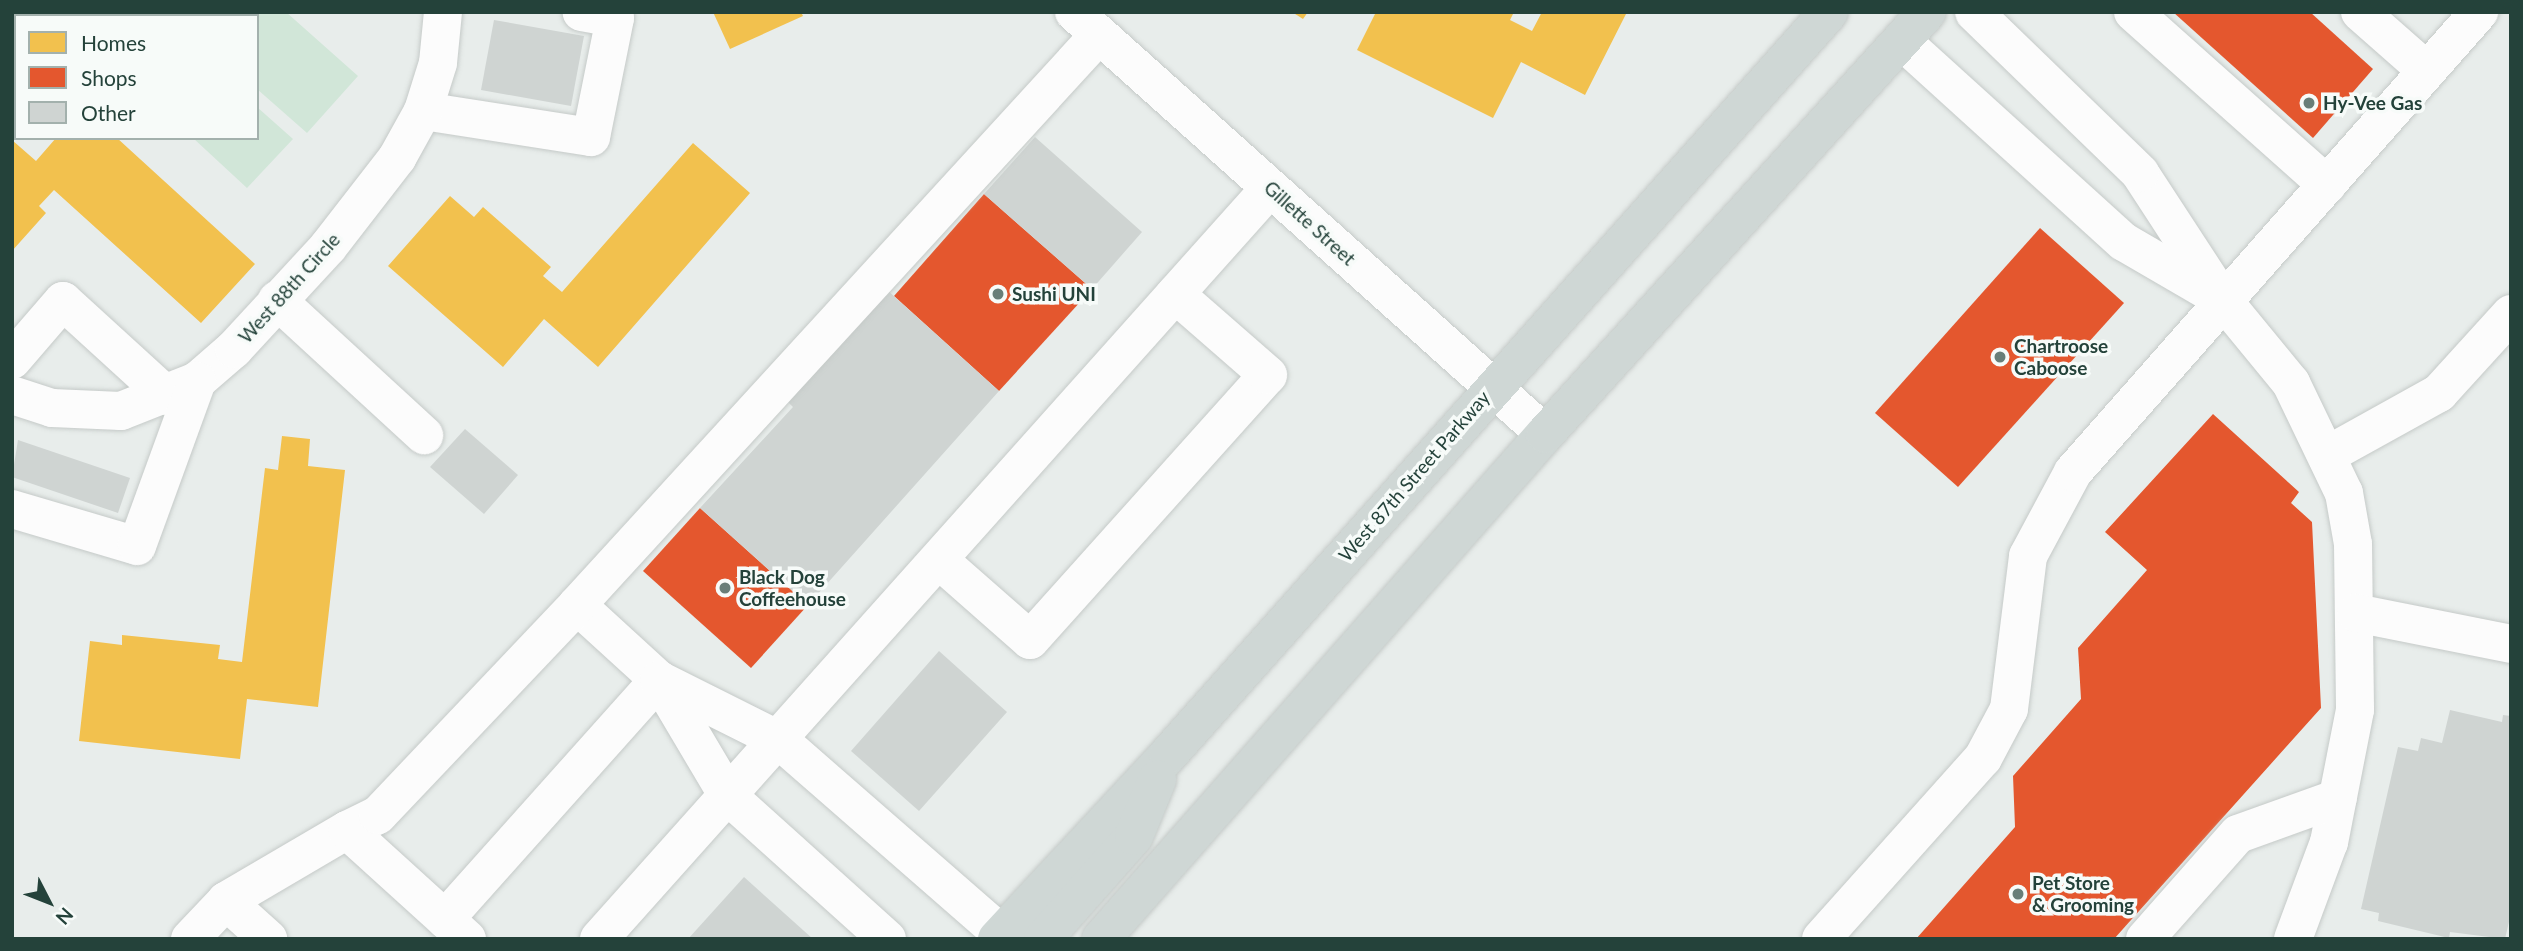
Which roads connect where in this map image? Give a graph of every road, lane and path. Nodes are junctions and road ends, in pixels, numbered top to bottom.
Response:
1 (443, 12) edge
2 (582, 12) edge
3 (1829, 12) edge
4 (1927, 12) edge
5 (1974, 12) edge
6 (2133, 12) edge
7 (2360, 12) edge
8 (2479, 12) edge
9 (1087, 23) edge
10 (1904, 27) edge
11 (2427, 71) junction
12 (423, 111) junction
13 (2327, 185) junction
14 (1270, 188) junction
15 (1175, 294) junction
16 (2221, 299) junction
17 (277, 300) junction
18 (2511, 314) edge
19 (12, 360) edge
20 (1493, 387) junction
21 (182, 389) junction
22 (12, 396) edge
23 (1545, 434) junction
24 (424, 435) dead end
25 (2329, 454) junction
26 (12, 509) edge
27 (939, 560) junction
28 (577, 605) junction
29 (2356, 613) junction
30 (2511, 644) edge
31 (659, 680) junction
32 (779, 740) junction
33 (1168, 755) junction
34 (728, 796) junction
35 (2338, 798) junction
36 (347, 830) junction
37 (226, 901) junction
38 (456, 929) edge
39 (999, 936) edge
40 (190, 939) edge
41 (268, 939) edge
42 (599, 939) edge
43 (887, 939) edge
44 (1043, 939) edge
45 (1101, 939) edge
46 (1821, 939) edge
47 (2145, 939) edge
48 (2293, 939) edge

1 - 12 street, West 88th Circle
2 - 12 street
3 - 20 main road, West 87th Street Parkway
4 - 10 main road
5 - 16 street
6 - 13 street
7 - 11 street
8 - 11 street
9 - 14 street, Gillette Street
9 - 28 street
10 - 16 street
10 - 23 main road
11 - 13 street
12 - 17 street, West 88th Circle
13 - 16 street
14 - 15 street
14 - 20 street, Gillette Street
15 - 27 street
15 - 27 street
16 - 25 street
16 - 46 street
17 - 21 street, West 88th Circle
17 - 24 street
18 - 25 street
19 - 21 street
20 - 23 street, Gillette Street
20 - 33 main road, West 87th Street Parkway
21 - 22 street, West 88th Circle
21 - 26 street
23 - 45 main road
25 - 29 street
27 - 32 street
28 - 31 street
28 - 36 street
29 - 30 street
29 - 35 street
31 - 32 street
31 - 34 street
31 - 38 street
32 - 34 street
32 - 39 street
33 - 39 main road, West 87th Street Parkway
33 - 44 main road
34 - 42 street
34 - 43 street
35 - 47 street
35 - 48 street
36 - 37 street
36 - 38 street
37 - 40 street
37 - 41 street

